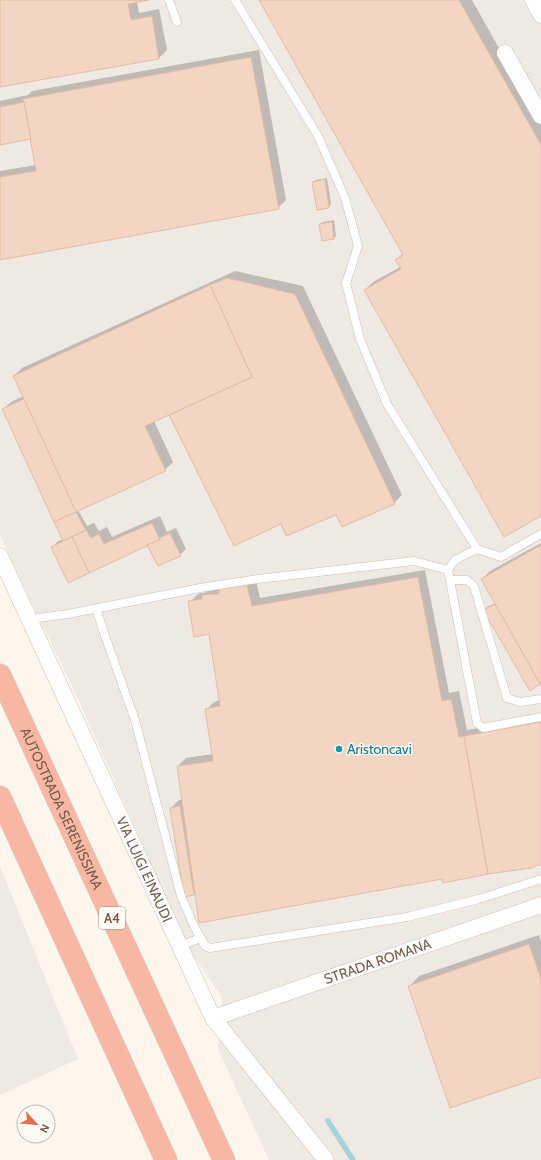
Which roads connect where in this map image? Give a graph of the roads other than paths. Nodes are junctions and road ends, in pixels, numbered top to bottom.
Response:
1 (169, 0) edge
2 (235, 0) edge
3 (533, 0) edge
4 (541, 15) edge
5 (177, 22) dead end
6 (505, 53) dead end
7 (541, 116) edge
8 (541, 534) edge
9 (477, 548) junction
10 (0, 556) edge
11 (448, 570) junction
12 (450, 580) junction
13 (96, 608) junction
14 (30, 619) junction
15 (0, 675) edge
16 (541, 699) edge
17 (541, 717) edge
18 (0, 797) edge
19 (541, 879) edge
20 (541, 905) edge
21 (201, 938) junction
22 (179, 946) junction
23 (214, 1018) junction
24 (166, 1160) edge
25 (224, 1160) edge
26 (326, 1160) edge

1 - 5 lane
2 - 9 lane
3 - 4 street
6 - 7 street
8 - 9 lane
9 - 11 lane
10 - 14 street, VIA LUIGI EINAUDI
11 - 12 lane
11 - 13 lane
12 - 16 lane
12 - 17 lane
13 - 14 lane
13 - 21 lane
14 - 22 street, VIA LUIGI EINAUDI
15 - 25 highway, AUTOSTRADA SERENISSIMA / A4
18 - 24 highway
19 - 21 lane
20 - 23 street, STRADA ROMANA
21 - 22 lane
22 - 23 street, VIA LUIGI EINAUDI
23 - 26 street, VIA LUIGI EINAUDI

